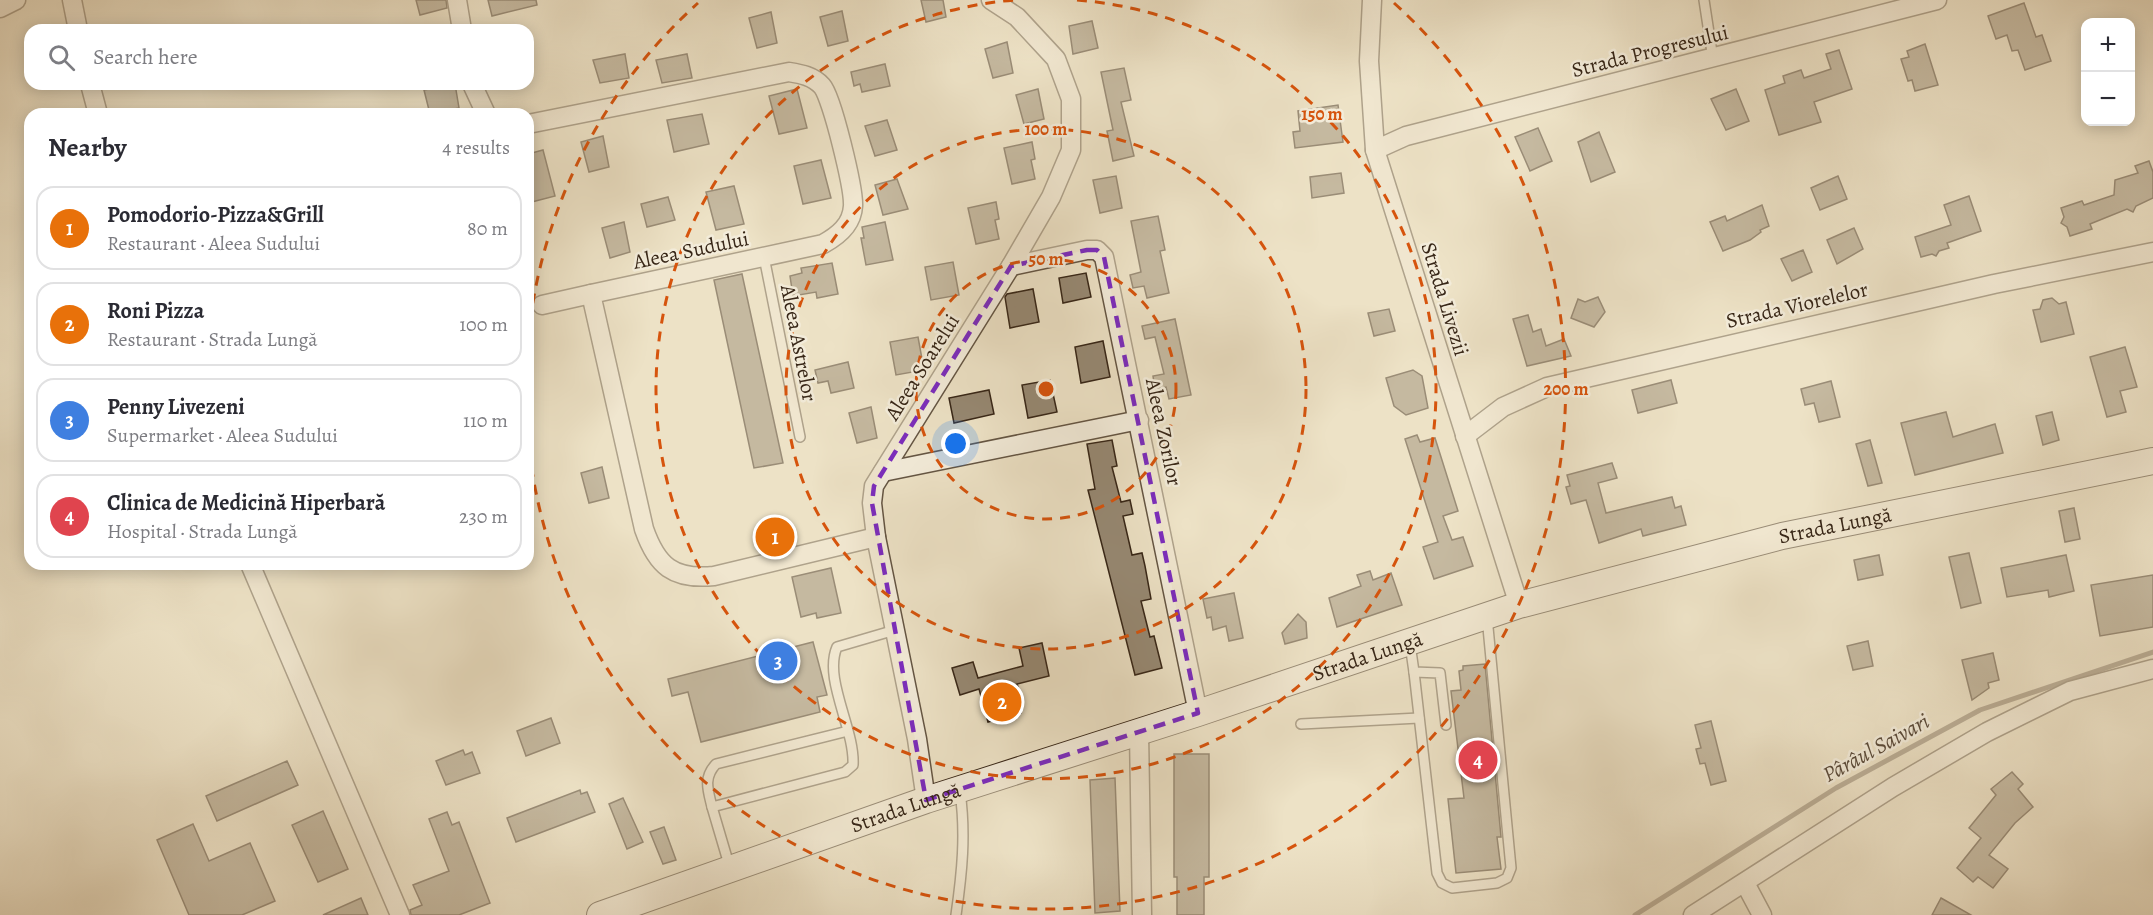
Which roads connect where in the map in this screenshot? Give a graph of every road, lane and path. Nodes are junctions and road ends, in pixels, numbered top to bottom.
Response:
1 (16, 0) edge
2 (72, 0) edge
3 (457, 0) edge
4 (991, 0) edge
5 (1372, 0) edge
6 (1704, 0) edge
7 (1936, 0) edge
8 (1900, 5) edge
9 (0, 8) edge
10 (77, 24) edge
11 (461, 24) edge
12 (1713, 59) junction
13 (92, 90) edge
14 (475, 90) edge
15 (96, 108) edge
16 (483, 108) edge
17 (534, 123) edge
18 (1375, 150) junction
19 (2153, 252) edge
20 (764, 257) junction
21 (1011, 266) junction
22 (591, 294) junction
23 (542, 305) dead end
24 (1139, 420) junction
25 (1465, 436) junction
26 (800, 437) dead end
27 (2153, 461) edge
28 (883, 472) junction
29 (876, 537) junction
30 (253, 570) edge
31 (1518, 605) junction
32 (1487, 616) junction
33 (895, 630) junction
34 (1409, 642) junction
35 (2153, 669) edge
36 (1414, 672) junction
37 (1198, 713) junction
38 (1419, 718) junction
39 (1301, 724) dead end
40 (1446, 725) dead end
41 (848, 731) junction
42 (1139, 732) junction
43 (960, 789) junction
44 (927, 800) junction
45 (712, 807) junction
46 (730, 869) junction
47 (1745, 882) junction
48 (400, 915) edge
49 (600, 915) edge
50 (956, 915) edge
51 (1142, 915) edge
52 (1694, 915) edge
53 (1762, 915) edge

1 - 9 street
2 - 10 street
3 - 11 street
4 - 21 street, Aleea Soarelui
5 - 18 street, Strada Livezii
6 - 12 lane
7 - 8 street, Strada Progresului
8 - 12 street, Strada Progresului
12 - 18 street, Strada Progresului
13 - 15 street
14 - 16 street
17 - 20 street, Aleea Sudului
18 - 25 street, Strada Livezii
19 - 25 street, Strada Viorelelor
20 - 22 street, Aleea Sudului
20 - 26 lane, Aleea Astrelor
21 - 24 street, Aleea Zorilor
21 - 28 street, Aleea Soarelui
22 - 23 street, Aleea Sudului
22 - 29 street
24 - 28 street
24 - 37 street, Aleea Zorilor
25 - 31 street, Strada Livezii
27 - 31 main road, Strada Lungă
28 - 29 street, Aleea Soarelui
29 - 33 street, Aleea Soarelui
30 - 48 street
31 - 32 main road, Strada Lungă
32 - 34 main road, Strada Lungă
32 - 38 lane
33 - 41 lane
33 - 44 street, Aleea Soarelui
34 - 36 lane
34 - 37 main road, Strada Lungă
35 - 47 street
36 - 38 lane
36 - 40 lane
37 - 42 main road, Strada Lungă
38 - 39 lane
41 - 45 lane
41 - 45 lane
42 - 43 main road, Strada Lungă
42 - 51 street
43 - 44 main road, Strada Lungă
43 - 50 lane
44 - 46 main road, Strada Lungă
45 - 46 lane
46 - 49 main road, Strada Lungă
47 - 52 street
47 - 53 street

